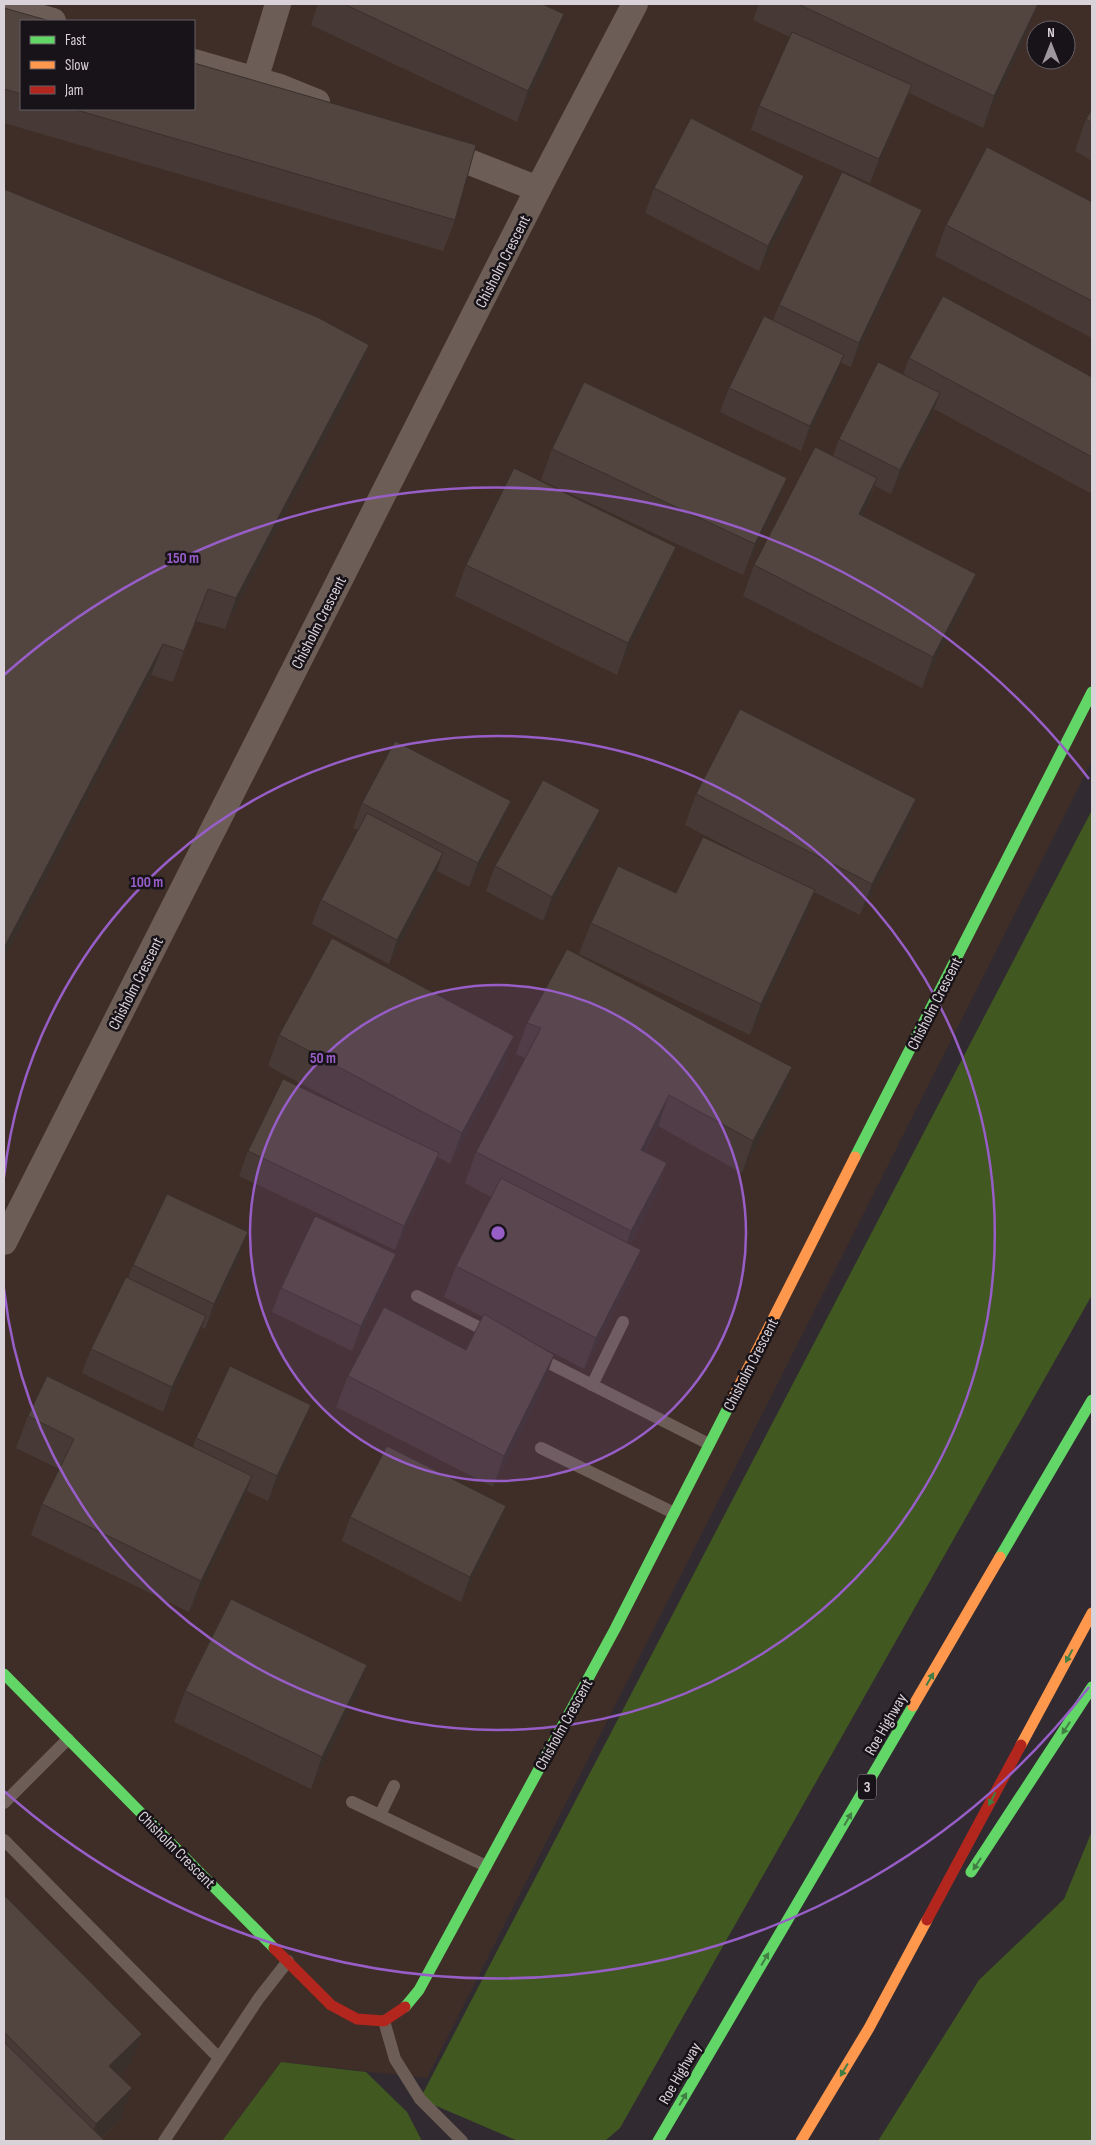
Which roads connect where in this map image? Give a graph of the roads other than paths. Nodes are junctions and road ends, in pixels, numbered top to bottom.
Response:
1 (278, 4) edge
2 (636, 4) edge
3 (4, 7) edge
4 (50, 20) edge
5 (195, 62) edge
6 (255, 80) junction
7 (335, 109) edge
8 (418, 142) edge
9 (538, 189) junction
10 (1092, 692) edge
11 (4, 1242) edge
12 (417, 1296) dead end
13 (623, 1322) dead end
14 (504, 1340) edge
15 (522, 1349) edge
16 (592, 1385) junction
17 (1092, 1400) edge
18 (709, 1444) junction
19 (541, 1448) dead end
20 (674, 1512) junction
21 (1092, 1613) edge
22 (4, 1674) edge
23 (1092, 1687) edge
24 (68, 1739) junction
25 (394, 1786) dead end
26 (352, 1802) dead end
27 (4, 1803) edge
28 (380, 1815) junction
29 (4, 1840) edge
30 (486, 1866) junction
31 (967, 1878) dead end
32 (940, 1920) dead end
33 (288, 1961) junction
34 (384, 2020) junction
35 (869, 2028) junction
36 (219, 2058) junction
37 (164, 2141) edge
38 (462, 2141) edge
39 (658, 2141) edge
40 (801, 2141) edge

1 - 6 street
2 - 9 street, Chisholm Crescent
3 - 4 street
5 - 6 street
6 - 7 street
8 - 9 street
9 - 11 street, Chisholm Crescent
10 - 18 main road, Chisholm Crescent
12 - 14 lane
13 - 16 lane
15 - 16 lane
16 - 18 lane
39 -> 17 main road, Roe Highway / 3
18 - 20 main road, Chisholm Crescent
19 - 20 lane
20 - 30 main road, Chisholm Crescent
21 -> 35 main road
22 - 24 main road, Chisholm Crescent
23 -> 31 main road
24 - 27 lane
24 - 33 main road, Chisholm Crescent
25 - 28 lane
26 - 28 lane
28 - 30 lane
29 - 36 lane
30 - 34 main road, Chisholm Crescent
32 - 35 main road
33 - 34 main road, Chisholm Crescent
33 - 36 lane
34 - 38 lane
35 -> 40 main road
36 - 37 lane

